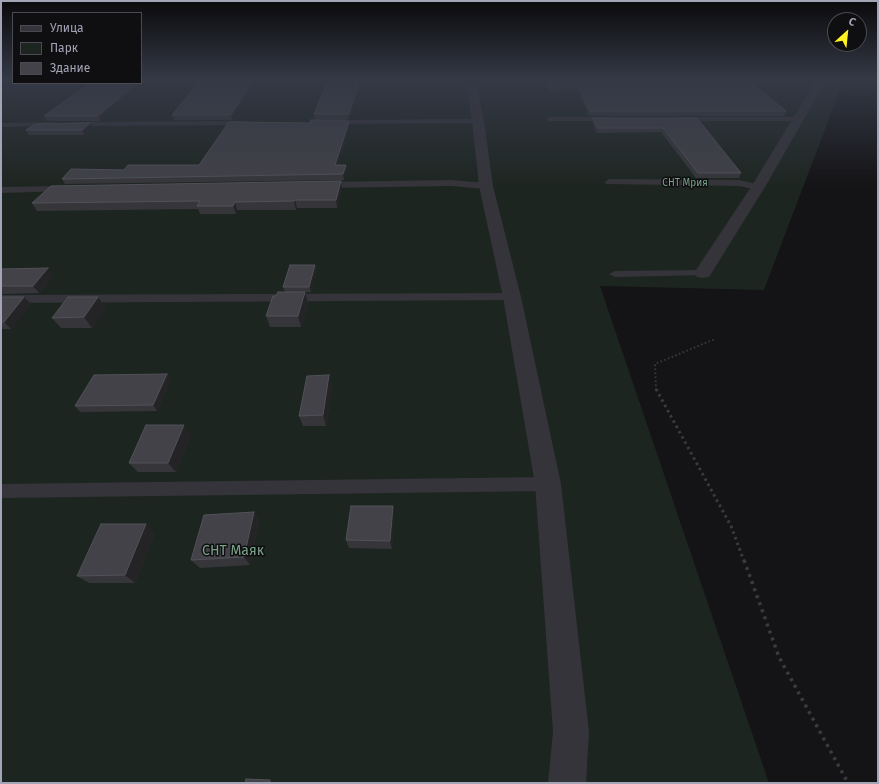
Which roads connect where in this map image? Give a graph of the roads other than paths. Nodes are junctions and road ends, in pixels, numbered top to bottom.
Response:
1 (477, 116) edge
2 (798, 116) edge
3 (551, 119) dead end
4 (622, 119) edge
5 (670, 119) edge
6 (796, 119) junction
7 (478, 121) junction
8 (319, 122) edge
9 (255, 123) edge
10 (1, 125) edge
11 (610, 182) dead end
12 (309, 186) edge
13 (486, 186) junction
14 (758, 187) junction
15 (72, 189) edge
16 (1, 190) edge
17 (703, 273) joint
18 (615, 274) dead end
19 (512, 297) junction
20 (1, 299) edge
21 (548, 484) junction
22 (1, 491) edge
23 (567, 783) edge

1 - 7 street
2 - 6 street
3 - 4 lane
5 - 6 lane
6 - 14 street
7 - 8 lane
7 - 13 street
9 - 10 lane
11 - 14 lane
12 - 13 lane
13 - 19 street
14 - 17 street
15 - 16 lane
17 - 18 lane
19 - 20 lane
19 - 21 street
21 - 22 lane
21 - 23 street

